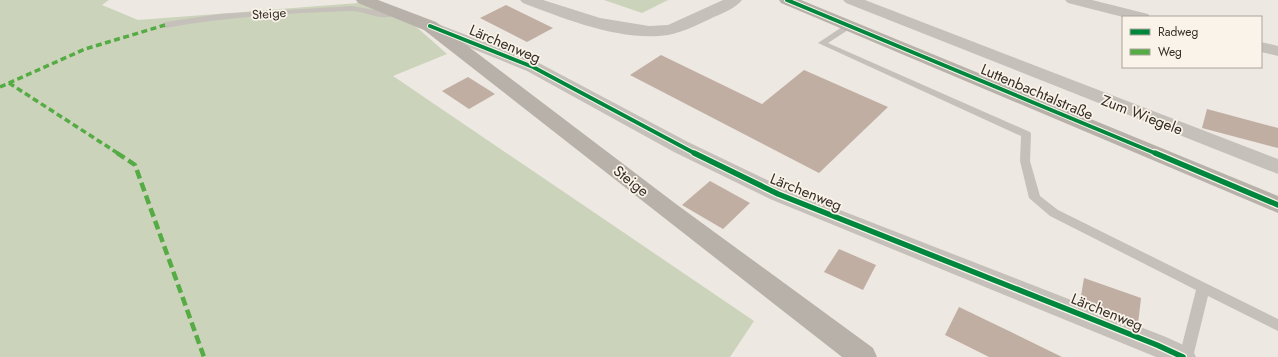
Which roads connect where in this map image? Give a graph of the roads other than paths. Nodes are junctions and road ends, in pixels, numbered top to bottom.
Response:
1 (364, 0) edge
2 (528, 0) edge
3 (734, 0) edge
4 (787, 0) edge
5 (851, 0) edge
6 (1073, 0) edge
7 (396, 12) junction
8 (1138, 16) edge
9 (165, 25) dead end
10 (430, 26) junction
11 (848, 26) junction
12 (1262, 47) edge
13 (1278, 51) edge
14 (1278, 168) edge
15 (1278, 205) edge
16 (1203, 288) junction
17 (1278, 325) edge
18 (863, 357) edge
19 (1185, 357) edge

1 - 7 street, Steige
2 - 3 street
4 - 11 street, Luttenbachtalstraße
5 - 14 street, Zum Wiegele
6 - 8 street
7 - 9 lane, Steige
7 - 10 street, Steige
10 - 18 street, Steige
10 - 19 street, Lärchenweg
11 - 15 street, Luttenbachtalstraße
11 - 16 lane
12 - 13 street
16 - 17 lane
16 - 19 lane

